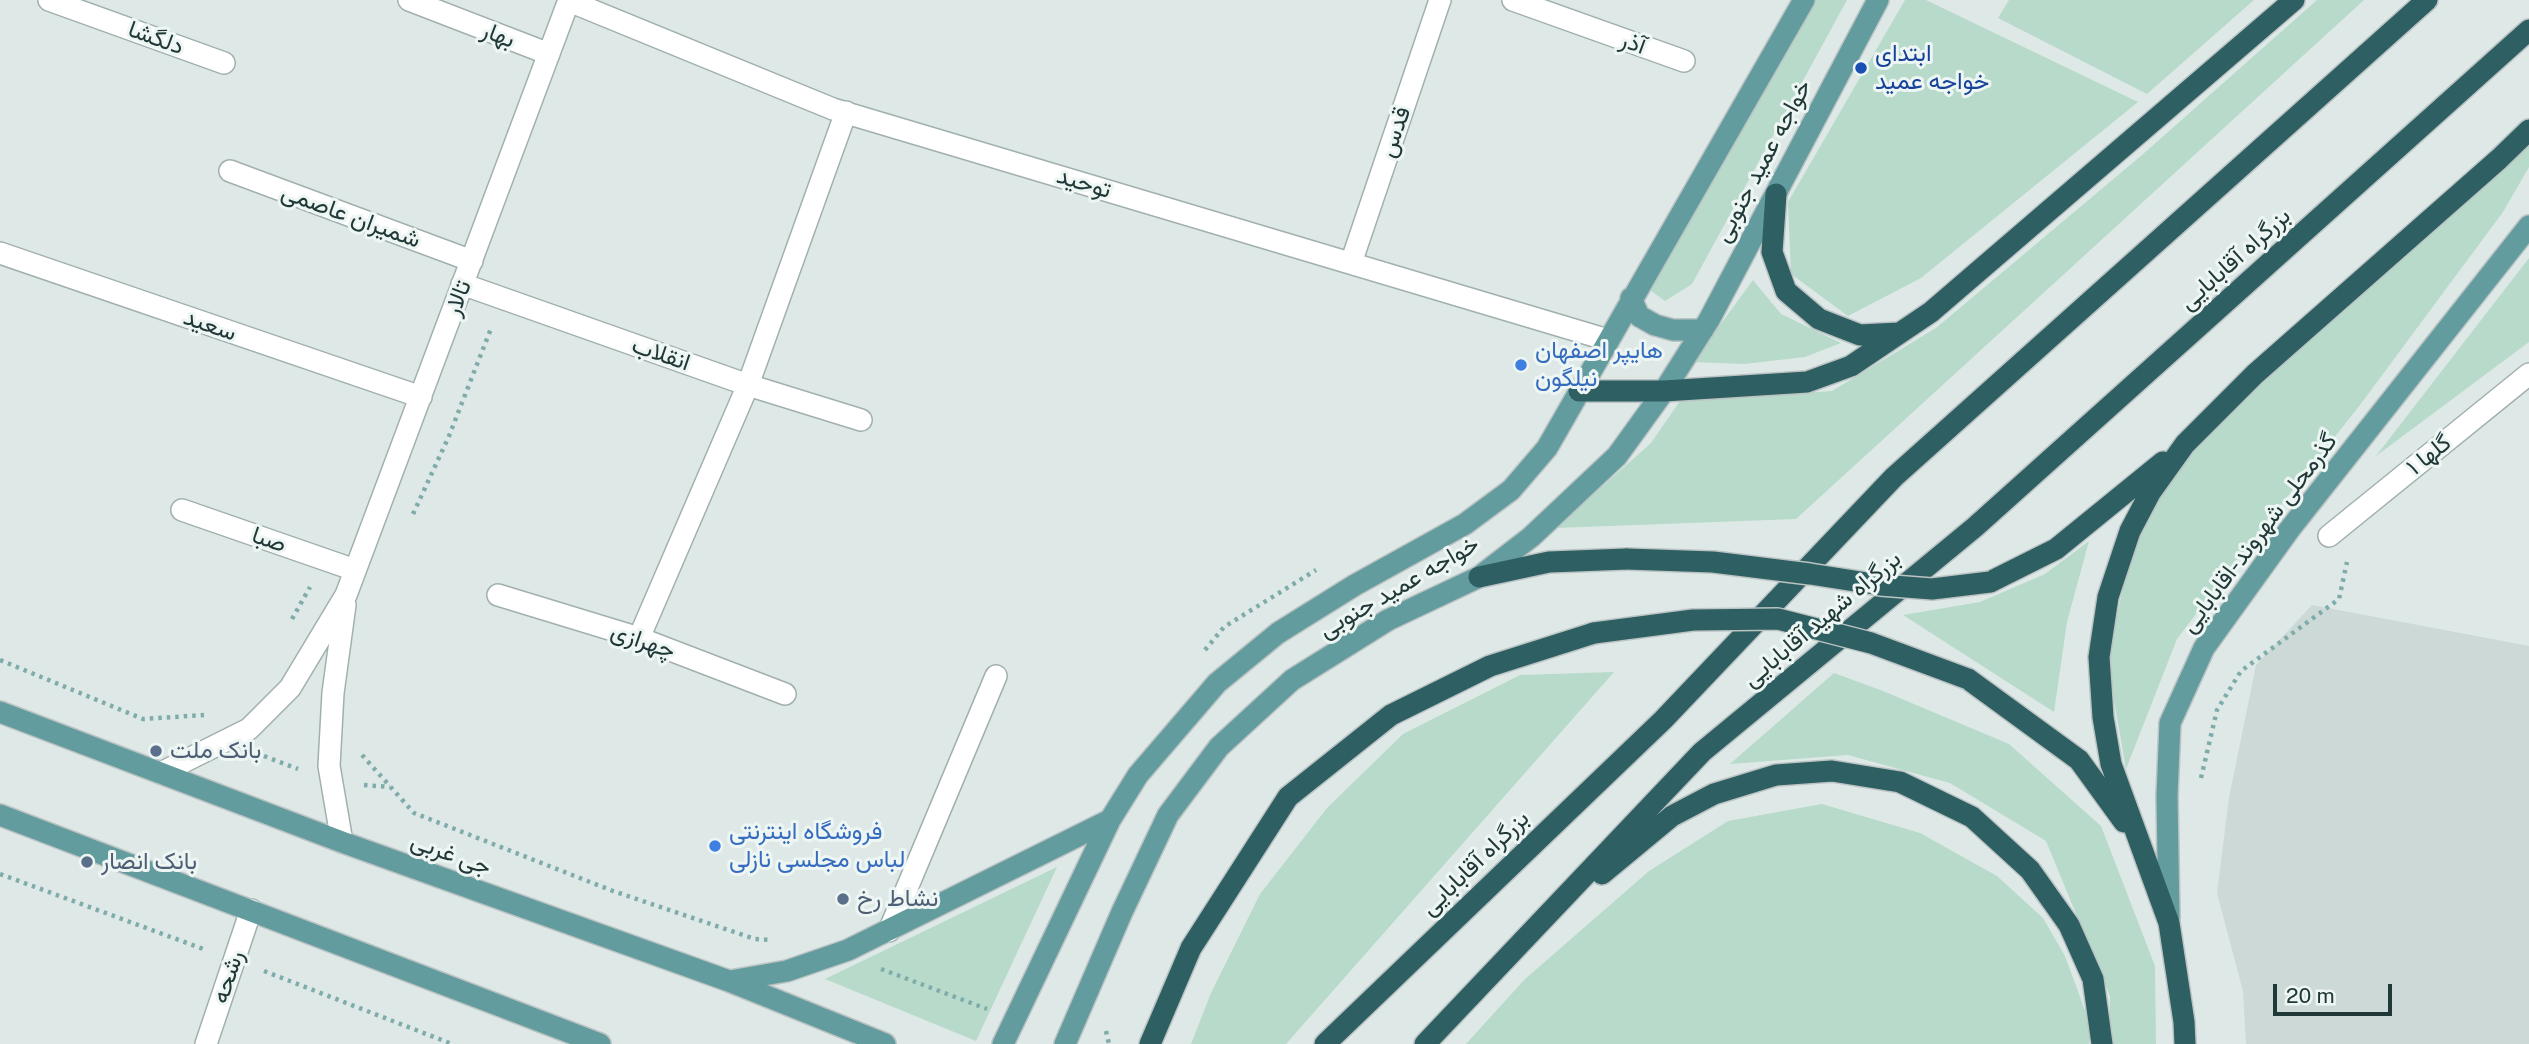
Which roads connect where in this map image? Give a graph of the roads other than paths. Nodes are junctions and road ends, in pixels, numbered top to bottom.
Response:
1 (49, 0) edge
2 (409, 0) edge
3 (569, 0) edge
4 (1440, 0) edge
5 (1513, 0) edge
6 (1804, 0) edge
7 (1878, 0) edge
8 (2294, 0) edge
9 (2427, 0) edge
10 (2529, 30) edge
11 (549, 54) junction
12 (1684, 61) dead end
13 (224, 63) dead end
14 (846, 112) junction
15 (2529, 130) edge
16 (230, 171) dead end
17 (1776, 194) junction
18 (2529, 226) edge
19 (0, 253) edge
20 (472, 261) junction
21 (1351, 263) junction
22 (462, 284) junction
23 (1631, 298) junction
24 (1703, 330) junction
25 (1901, 333) junction
26 (1608, 340) junction
27 (2529, 374) edge
28 (748, 385) junction
29 (1579, 391) junction
30 (1664, 391) junction
31 (421, 397) junction
32 (860, 420) dead end
33 (2186, 444) junction
34 (182, 510) dead end
35 (1975, 527) joint
36 (2329, 536) dead end
37 (355, 570) junction
38 (1479, 577) junction
39 (346, 595) junction
40 (498, 595) dead end
41 (639, 638) junction
42 (996, 676) dead end
43 (785, 694) dead end
44 (0, 712) edge
45 (1663, 719) joint
46 (161, 774) junction
47 (0, 815) edge
48 (1110, 820) junction
49 (342, 842) junction
50 (2140, 844) junction
51 (251, 910) junction
52 (2169, 923) junction
53 (889, 931) junction
54 (1525, 939) junction
55 (729, 981) junction
56 (585, 1040) edge
57 (205, 1044) edge
58 (600, 1044) edge
59 (885, 1044) edge
60 (1003, 1044) edge
61 (1065, 1044) edge
62 (1150, 1044) edge
63 (1325, 1044) edge
64 (1425, 1044) edge
65 (2102, 1044) edge
66 (2185, 1044) edge

1 - 13 street, دلگشا
2 - 11 street, بهار
3 - 11 street, تالار
3 - 14 street, توحید
4 - 21 street, قدس
5 - 12 street, آذر
6 - 23 main road, خواجه عمید جنوبی
7 - 17 main road, خواجه عمید جنوبی
8 - 25 highway
9 - 45 highway, بزرگراه شهید آقابابایی
10 - 35 highway, بزرگراه آقابابایی
11 - 20 street, تالار
14 - 21 street, توحید
14 - 28 street
15 - 33 highway
16 - 20 street, شمیران عاصمی
17 - 24 main road, خواجه عمید جنوبی
17 - 25 highway
18 - 52 main road, گذرمحلی شهروند-اقابابایی
19 - 31 street, سعید
20 - 22 street, تالار
21 - 26 street, توحید
22 - 28 street, انقلاب
22 - 31 street, تالار
23 - 24 main road
23 - 26 main road, خواجه عمید جنوبی
24 - 30 main road, خواجه عمید جنوبی
25 - 30 highway
26 - 29 main road, خواجه عمید جنوبی
27 - 36 street, گلها ۱
28 - 32 street, انقلاب
28 - 41 street
29 - 30 highway
29 - 48 main road, خواجه عمید جنوبی
30 - 38 main road, خواجه عمید جنوبی
31 - 37 street, تالار
33 - 38 highway, bridge
33 - 50 highway
34 - 37 street, صبا
35 - 54 highway, بزرگراه شهید آقابابایی
37 - 39 street, تالار
38 - 61 main road, خواجه عمید جنوبی
39 - 46 street
39 - 49 street
40 - 41 street, چهرازی
41 - 43 street, چهرازی
42 - 53 street
44 - 46 main road, جی غربی
45 - 63 highway, بزرگراه آقابابایی
46 - 49 main road, جی غربی
47 - 51 main road
48 - 53 main road
48 - 60 main road, خواجه عمید جنوبی
49 - 55 main road, جی غربی
50 - 52 highway
50 - 62 highway, bridge
51 - 56 main road
51 - 57 street, رشحه
52 - 66 highway
53 - 55 main road
54 - 64 highway
54 - 65 highway
55 - 59 main road, جی غربی
56 - 58 main road

